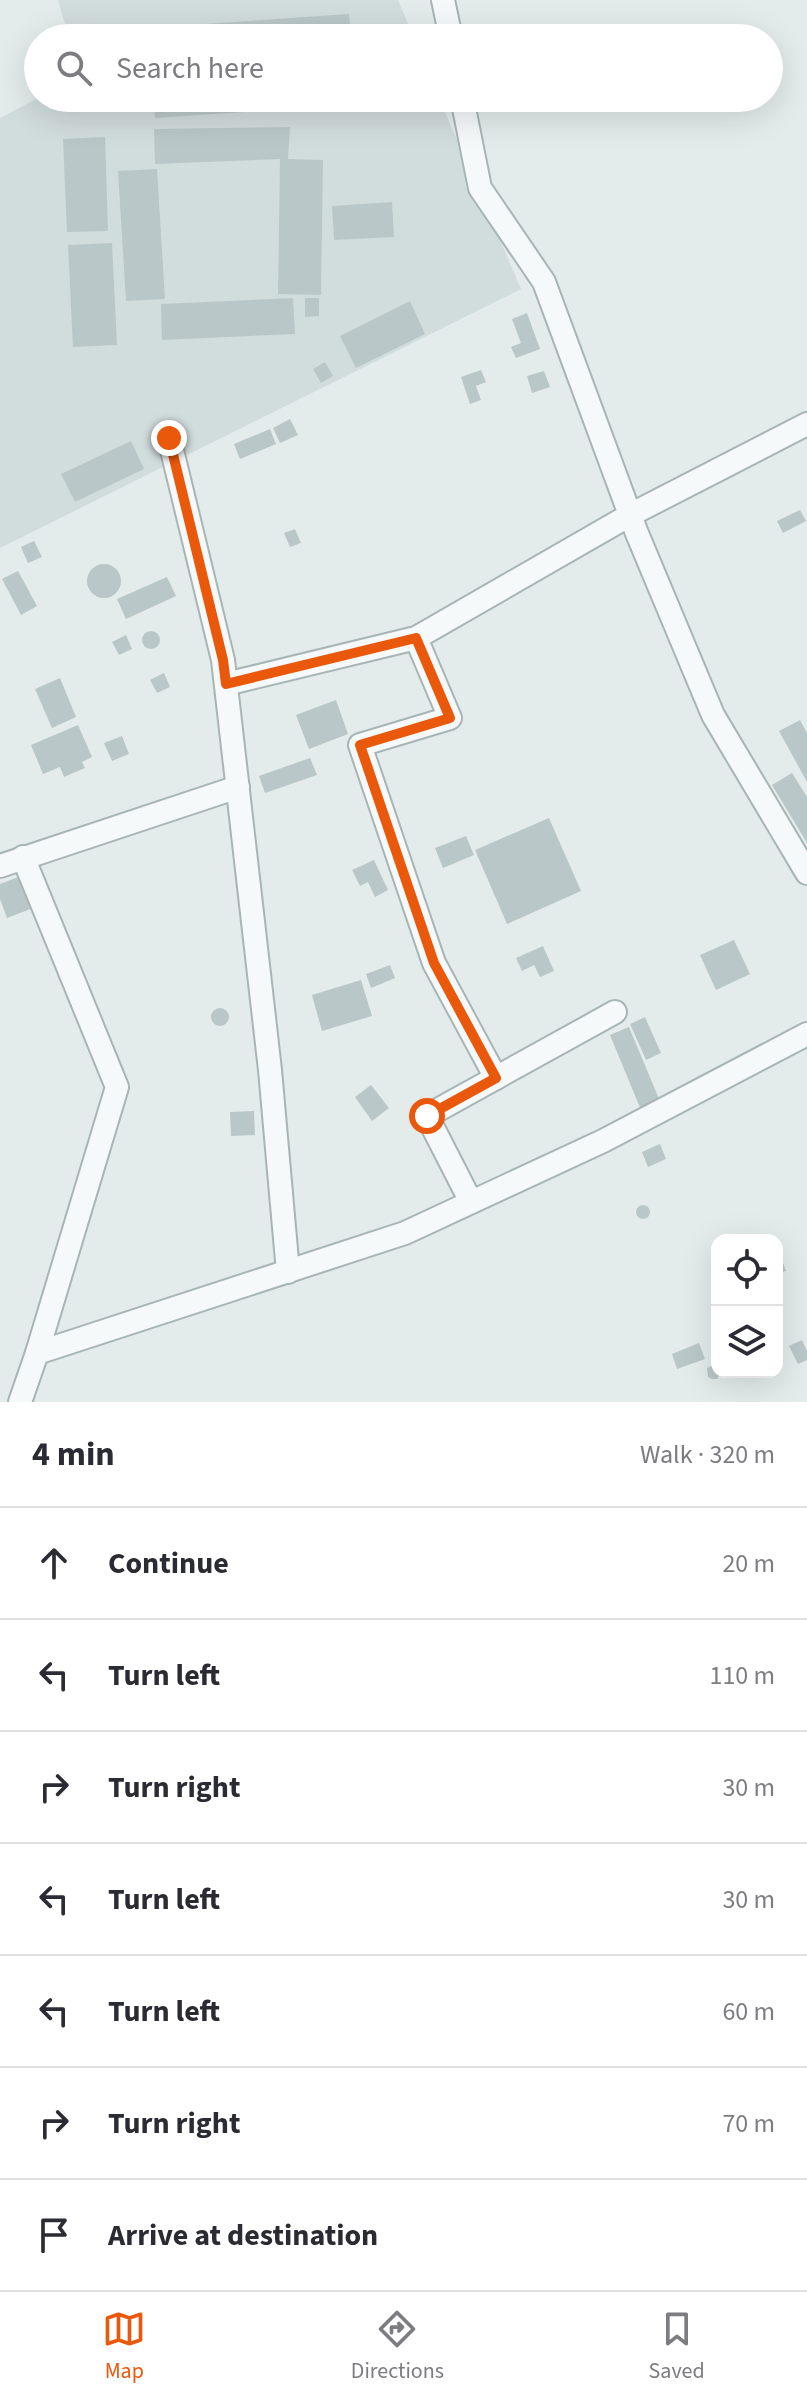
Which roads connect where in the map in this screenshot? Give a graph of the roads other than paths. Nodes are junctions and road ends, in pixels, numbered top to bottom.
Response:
1 (443, 0) edge
2 (448, 24) edge
3 (465, 112) edge
4 (807, 424) edge
5 (169, 438) dead end
6 (630, 515) junction
7 (416, 638) junction
8 (226, 684) junction
9 (238, 787) junction
10 (23, 857) junction
11 (0, 866) edge
12 (807, 873) edge
13 (615, 1012) dead end
14 (807, 1034) edge
15 (496, 1078) junction
16 (471, 1202) junction
17 (288, 1272) junction
18 (37, 1353) junction
19 (20, 1402) edge

1 - 2 street
3 - 6 street
4 - 6 street
5 - 8 street
6 - 7 street
6 - 12 street
7 - 8 street
7 - 15 street
8 - 9 street
9 - 10 street
9 - 17 street
10 - 11 street
10 - 18 street
13 - 15 street
14 - 16 street
15 - 16 street
16 - 17 street
17 - 18 street
18 - 19 street

